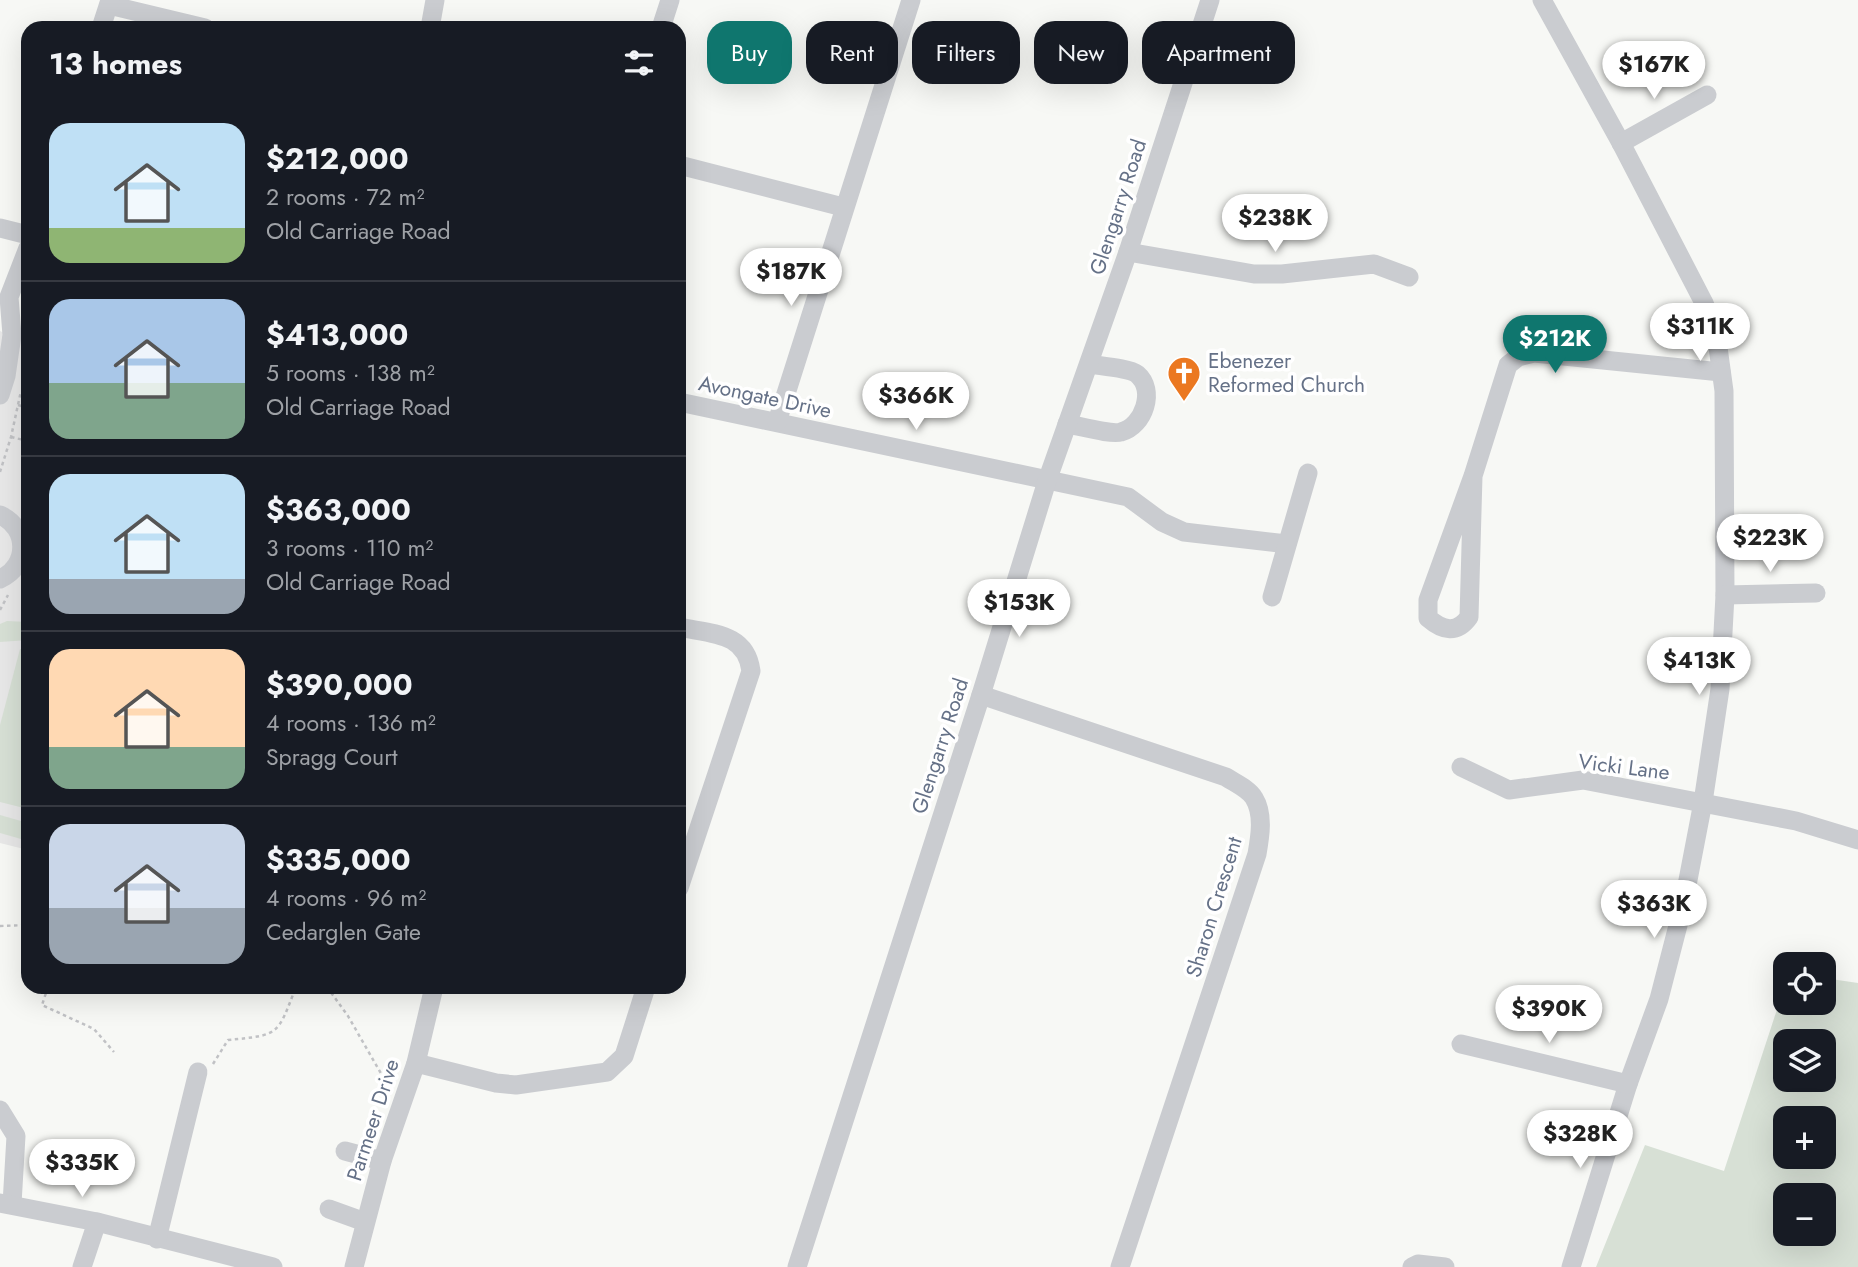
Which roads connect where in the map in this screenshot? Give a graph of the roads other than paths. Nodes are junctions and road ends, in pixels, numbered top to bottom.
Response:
1 (435, 0) edge
2 (670, 0) edge
3 (911, 0) edge
4 (1210, 0) edge
5 (1542, 0) edge
6 (110, 3) edge
7 (104, 21) edge
8 (178, 21) edge
9 (431, 21) edge
10 (663, 21) edge
11 (1707, 95) dead end
12 (1621, 142) junction
13 (686, 167) edge
14 (844, 207) junction
15 (0, 228) edge
16 (21, 233) edge
17 (1128, 252) junction
18 (21, 266) edge
19 (1409, 277) dead end
20 (1088, 364) junction
21 (1721, 372) junction
22 (0, 395) edge
23 (686, 403) edge
24 (777, 422) junction
25 (1067, 424) junction
26 (1308, 473) dead end
27 (1473, 476) junction
28 (1047, 481) junction
29 (0, 514) edge
30 (21, 542) edge
31 (1287, 544) junction
32 (21, 550) edge
33 (5, 585) edge
34 (1816, 593) dead end
35 (1725, 595) junction
36 (1272, 597) dead end
37 (686, 629) edge
38 (981, 695) junction
39 (1461, 767) dead end
40 (1703, 802) junction
41 (1858, 840) edge
42 (686, 867) edge
43 (432, 994) edge
44 (644, 994) edge
45 (1461, 1044) dead end
46 (416, 1063) junction
47 (204, 1070) road end
48 (1628, 1084) junction
49 (2, 1117) edge
50 (345, 1151) dead end
51 (382, 1161) junction
52 (6, 1203) edge
53 (329, 1209) dead end
54 (365, 1222) junction
55 (96, 1223) junction
56 (156, 1239) junction
57 (246, 1263) edge
58 (82, 1267) edge
59 (274, 1267) edge
60 (354, 1267) edge
61 (797, 1267) edge
62 (1120, 1267) edge
63 (1412, 1267) edge
64 (1445, 1267) edge
65 (1572, 1267) edge

1 - 9 street
2 - 10 street
3 - 14 street
4 - 17 street, Glengarry Road
5 - 12 street
6 - 7 street
6 - 8 street
11 - 12 street
12 - 21 street
13 - 14 street
14 - 24 street
15 - 16 street
17 - 19 street
17 - 20 street, Glengarry Road
18 - 22 street
20 - 25 street, Glengarry Road
20 - 25 street
21 - 27 street
21 - 35 street
23 - 24 street, Avongate Drive
24 - 28 street, Avongate Drive
25 - 28 street, Glengarry Road
26 - 31 street
27 - 27 street
28 - 31 street, Avongate Drive
28 - 38 street, Glengarry Road
29 - 30 street
31 - 36 street
32 - 33 street
34 - 35 street
35 - 40 street
37 - 42 street
38 - 61 street, Glengarry Road
38 - 62 street, Sharon Crescent
39 - 40 street, Vicki Lane
40 - 41 street, Vicki Lane
40 - 48 street
43 - 46 street, Parmeer Drive
44 - 46 street
45 - 48 street
46 - 51 street, Parmeer Drive
47 - 56 street
48 - 65 street
49 - 52 street
50 - 51 street
51 - 54 street, Parmeer Drive
52 - 55 street
53 - 54 street
54 - 60 street, Parmeer Drive
55 - 56 street
55 - 58 street
56 - 57 street
57 - 59 street
63 - 64 street

